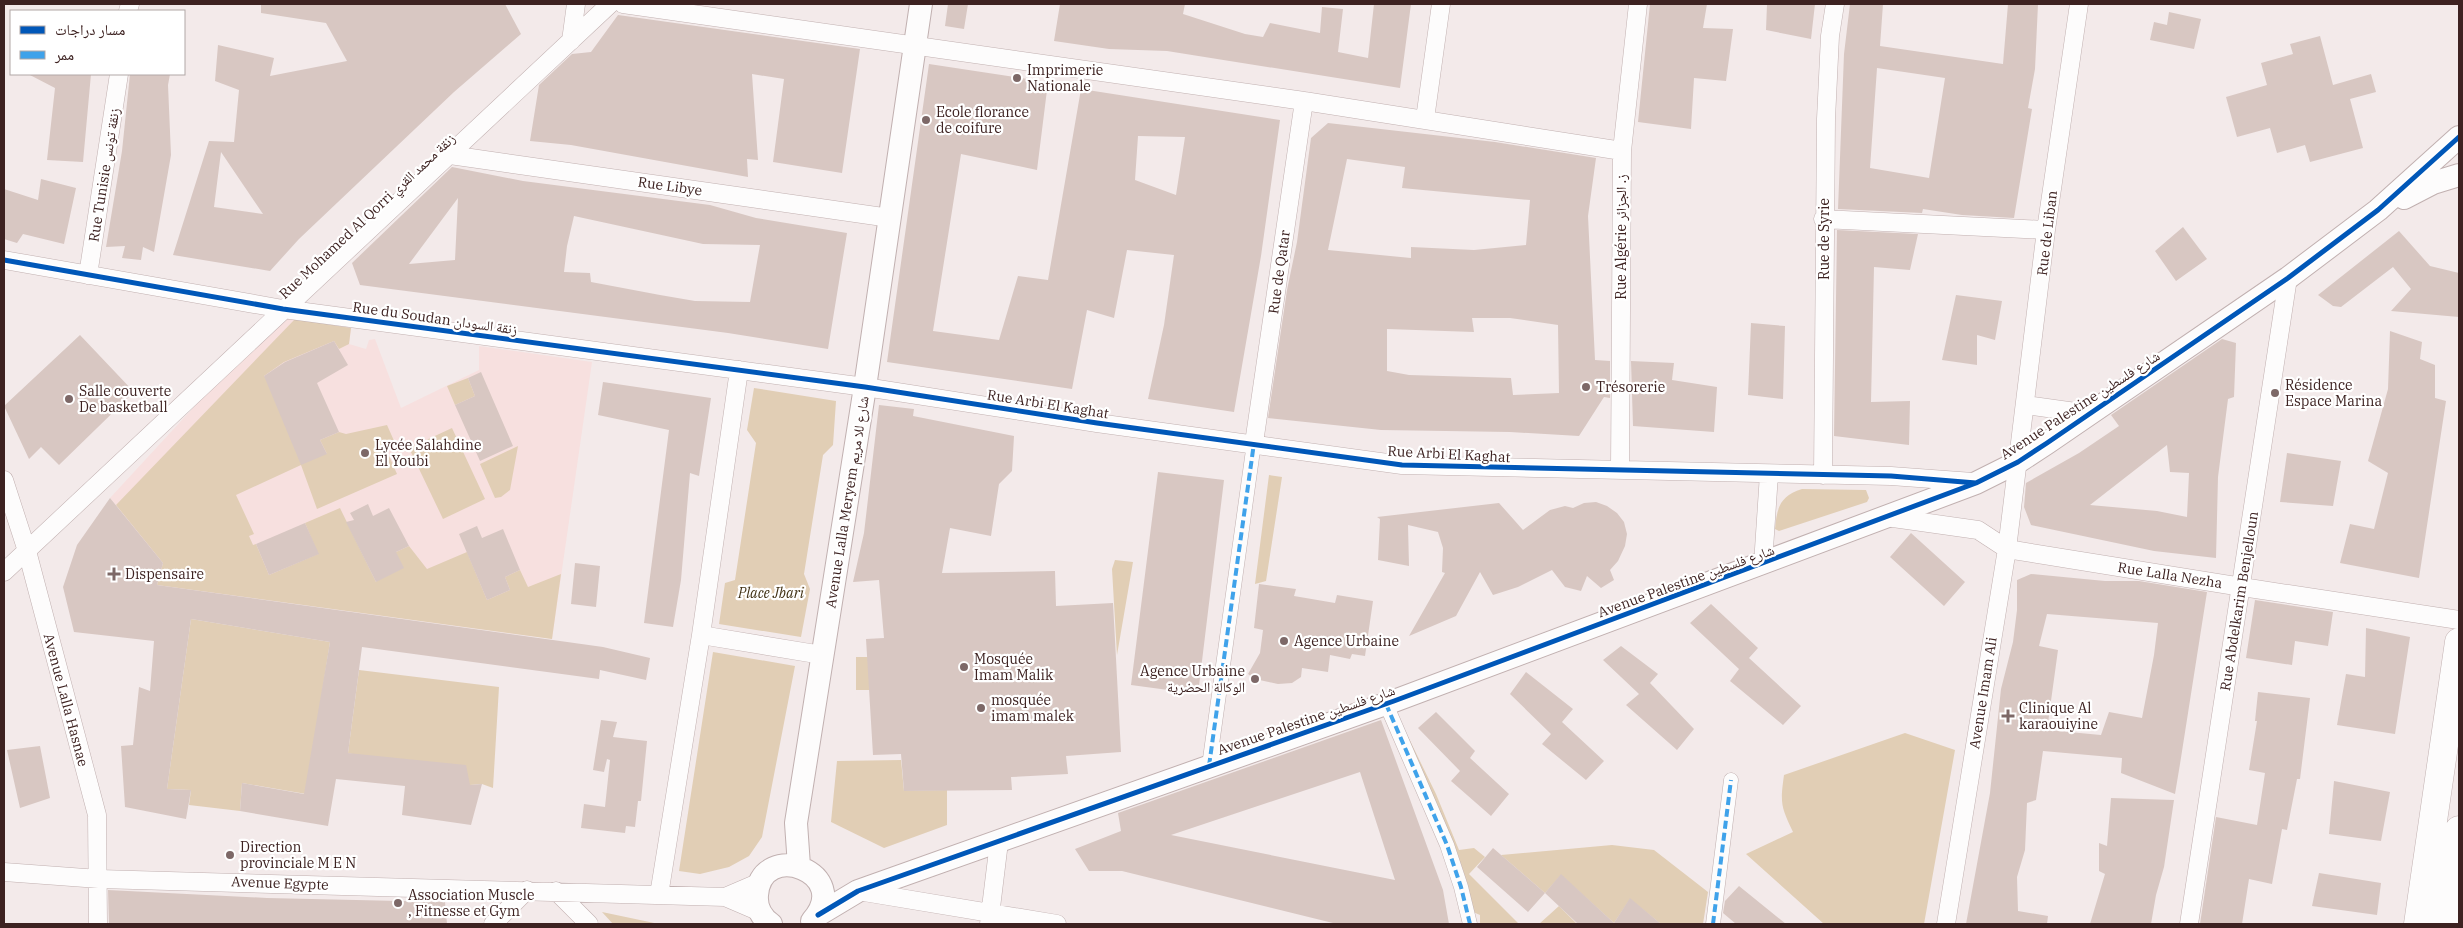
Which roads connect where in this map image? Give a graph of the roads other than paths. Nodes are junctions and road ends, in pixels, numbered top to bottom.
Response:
1 (576, 4) edge
2 (610, 4) edge
3 (622, 4) edge
4 (921, 4) edge
5 (1441, 4) edge
6 (1638, 4) edge
7 (1835, 4) edge
8 (2079, 4) edge
9 (571, 41) junction
10 (915, 47) junction
11 (119, 75) edge
12 (1304, 101) junction
13 (1425, 119) junction
14 (2459, 137) edge
15 (1622, 151) junction
16 (450, 155) junction
17 (2459, 175) edge
18 (2378, 210) junction
19 (890, 218) junction
20 (1823, 219) junction
21 (2046, 230) junction
22 (4, 260) edge
23 (88, 275) junction
24 (2288, 278) junction
25 (283, 309) junction
26 (739, 370) junction
27 (865, 387) junction
28 (2026, 405) junction
29 (2090, 414) junction
30 (1254, 443) junction
31 (2018, 462) junction
32 (1620, 470) junction
33 (1769, 474) junction
34 (1823, 475) junction
35 (4, 480) edge
36 (1976, 483) junction
37 (1885, 517) junction
38 (2007, 549) junction
39 (27, 552) junction
40 (1763, 564) junction
41 (4, 572) edge
42 (2242, 587) junction
43 (2459, 620) edge
44 (701, 635) junction
45 (2459, 642) edge
46 (822, 655) junction
47 (1386, 704) junction
48 (1209, 766) junction
49 (1731, 780) dead end
50 (796, 823) junction
51 (2459, 830) edge
52 (999, 842) junction
53 (4, 872) edge
54 (808, 872) junction
55 (768, 875) junction
56 (99, 879) junction
57 (527, 890) junction
58 (556, 891) junction
59 (858, 891) junction
60 (659, 895) junction
61 (725, 897) junction
62 (989, 919) edge
63 (766, 920) edge
64 (812, 922) edge
65 (98, 924) edge
66 (493, 924) edge
67 (589, 924) edge
68 (1057, 924) edge
69 (1470, 924) edge
70 (1713, 924) edge
71 (1946, 924) edge
72 (2189, 924) edge
73 (2418, 924) edge
74 (2446, 924) edge

1 - 9 street
2 - 9 street, Rue Mohamed Al Qorri زنقة محمد القري
3 - 10 street
4 - 10 street, Avenue Lalla Meryem شارع للا مريم
5 - 13 street
6 - 15 street, Rue Algérie ز. الجزائر
7 - 20 street, Rue de Syrie
8 - 21 street, Rue de Liban
9 - 16 street, Rue Mohamed Al Qorri زنقة محمد القري
10 - 12 street
10 - 19 street, Avenue Lalla Meryem شارع للا مريم
11 - 23 street, Rue Tunisie زنقة تونس
12 - 13 street
12 - 30 street, Rue de Qatar
13 - 15 street
14 - 18 street, Avenue Palestine شارع فلسطين
15 - 32 street, Rue Algérie ز. الجزائر
16 - 19 street, Rue Libye
16 - 25 street, Rue Mohamed Al Qorri زنقة محمد القري
17 - 18 street, Avenue Palestine شارع فلسطين
18 - 24 street, Avenue Palestine شارع فلسطين
19 - 27 street, Avenue Lalla Meryem شارع للا مريم
20 - 21 street
20 - 34 street, Rue de Syrie
21 - 28 street, Rue de Liban
22 - 23 street, Rue du Soudan زنقة السودان
23 - 25 street, Rue du Soudan زنقة السودان
24 - 29 street, Avenue Palestine شارع فلسطين
24 - 42 street, Rue Abdelkarim Benjelloun
25 - 26 street, Rue du Soudan زنقة السودان
25 - 39 street, Rue Mohamed Al Qorri زنقة محمد القري
26 - 27 street, Rue du Soudan زنقة السودان
26 - 44 street
27 - 30 street, Rue Arbi El Kaghat
27 - 46 street, Avenue Lalla Meryem شارع للا مريم
28 - 29 street
28 - 31 street, Rue de Liban
29 - 31 street, Avenue Palestine شارع فلسطين
30 - 32 street, Rue Arbi El Kaghat
30 - 48 street
31 - 36 street, Avenue Palestine شارع فلسطين
31 - 38 street, Avenue Imam Ali
32 - 33 street, Rue Arbi El Kaghat
33 - 34 street, Rue Arbi El Kaghat
33 - 40 street
34 - 36 street, Rue Arbi El Kaghat
35 - 39 street, Avenue Lalla Hasnae
36 - 37 street, Avenue Palestine شارع فلسطين
37 - 38 street, Rue Lalla Nezha
37 - 40 street, Avenue Palestine شارع فلسطين
38 - 42 street, Rue Lalla Nezha
38 - 71 street, Avenue Imam Ali
39 - 41 street, Rue Mohamed Al Qorri زنقة محمد القري
39 - 56 street, Avenue Lalla Hasnae
40 - 47 street, Avenue Palestine شارع فلسطين
42 - 43 street, Rue Lalla Nezha
42 - 72 street, Rue Abdelkarim Benjelloun
44 - 46 street
44 - 60 street
45 - 73 main road
46 - 50 street, Avenue Lalla Meryem شارع للا مريم
47 - 48 street, Avenue Palestine شارع فلسطين
47 - 69 street
48 - 52 street, Avenue Palestine شارع فلسطين
49 - 70 street
50 - 54 street, Avenue Lalla Meryem شارع للا مريم
50 - 55 street, Avenue Lalla Meryem شارع للا مريم
51 - 74 main road
52 - 59 street, Avenue Palestine شارع فلسطين
52 - 62 street
53 - 56 street, Avenue Egypte
54 - 55 street
54 - 59 street
54 - 64 street, Avenue Lalla Meryem شارع للا مريم
55 - 61 street, Avenue Egypte
55 - 63 street
56 - 57 street, Avenue Egypte
56 - 65 street, Avenue Lalla Hasnae
57 - 58 street, Avenue Egypte
57 - 66 street
58 - 60 street, Avenue Egypte
58 - 67 street
59 - 62 street
59 - 64 street, Avenue Palestine شارع فلسطين
60 - 61 street, Avenue Egypte
61 - 63 street, Avenue Egypte
62 - 68 street

